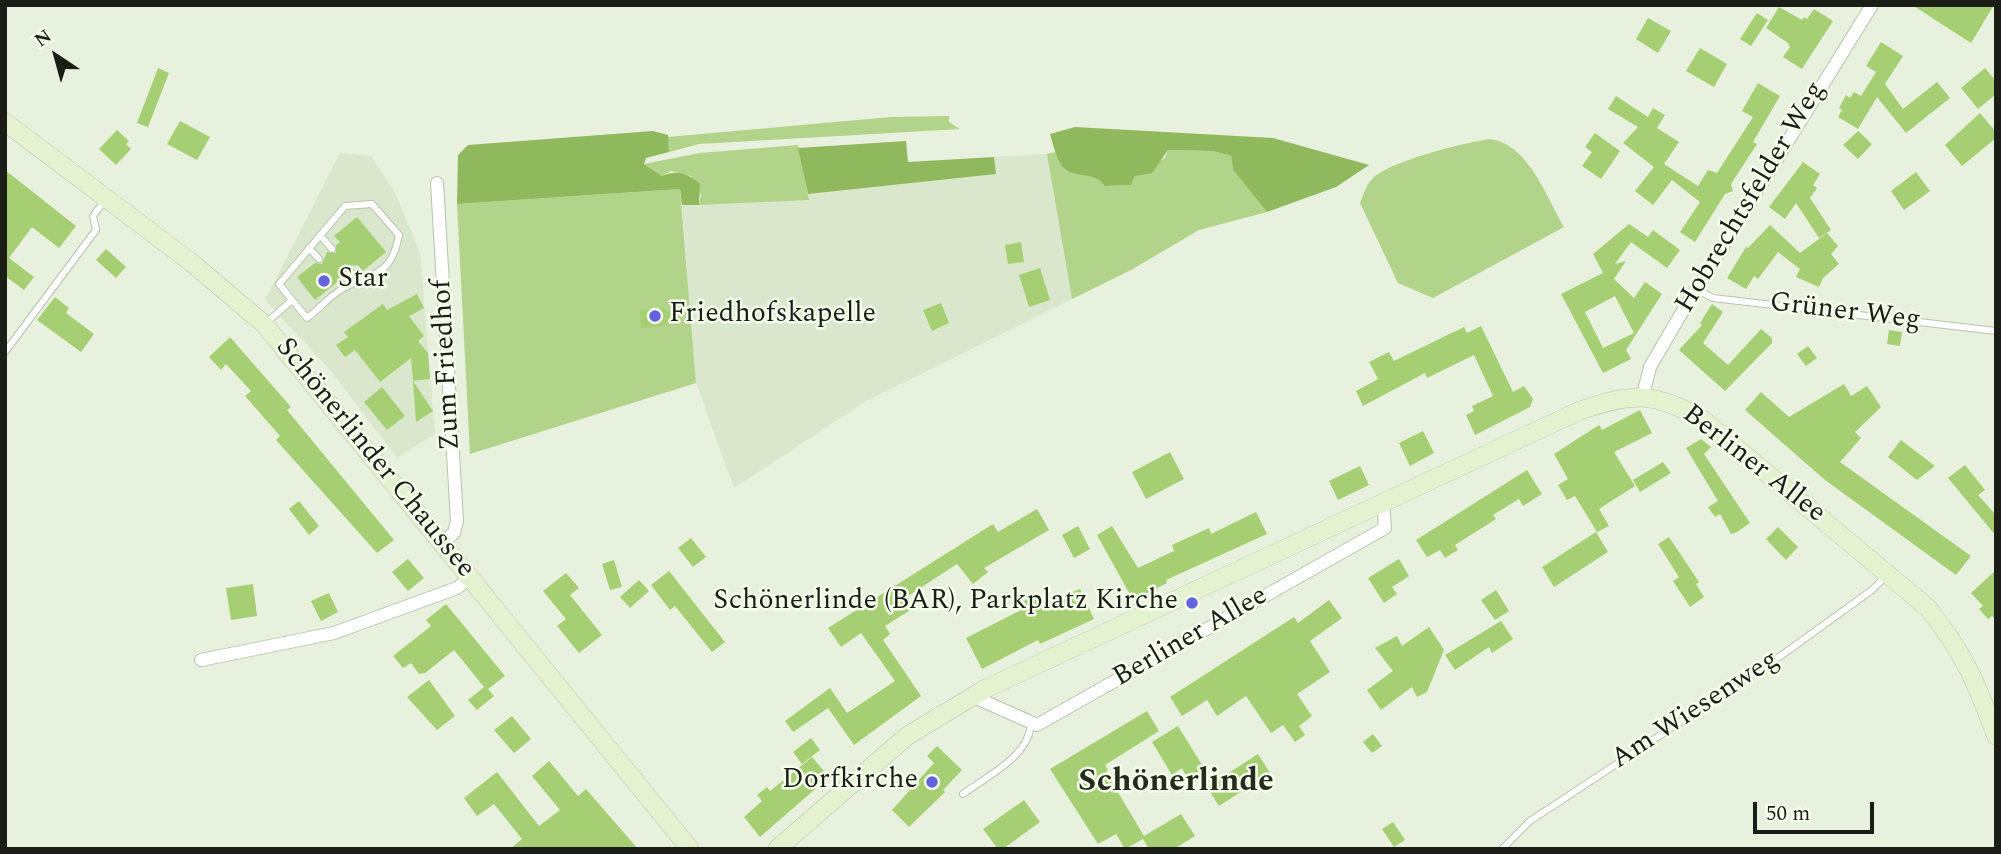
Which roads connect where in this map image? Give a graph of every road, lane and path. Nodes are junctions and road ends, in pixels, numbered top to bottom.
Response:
1 (1872, 5) edge
2 (5, 122) edge
3 (437, 183) dead end
4 (106, 198) junction
5 (320, 235) junction
6 (309, 248) junction
7 (331, 249) dead end
8 (319, 260) dead end
9 (298, 262) junction
10 (305, 271) dead end
11 (350, 271) dead end
12 (337, 282) dead end
13 (359, 283) junction
14 (342, 289) junction
15 (1696, 289) junction
16 (323, 293) dead end
17 (292, 300) junction
18 (329, 300) junction
19 (264, 324) junction
20 (1996, 331) edge
21 (5, 352) edge
22 (1643, 395) junction
23 (1383, 502) junction
24 (443, 542) junction
25 (1889, 573) junction
26 (470, 577) junction
27 (201, 660) dead end
28 (972, 696) junction
29 (1031, 723) junction
30 (1996, 736) edge
31 (963, 794) dead end
32 (690, 849) edge
33 (778, 849) edge
34 (1502, 849) edge

1 - 15 street, Hobrechtsfelder Weg
2 - 4 main road, Schönerlinder Chaussee
3 - 24 street, Zum Friedhof
4 - 19 main road, Schönerlinder Chaussee
4 - 21 lane
5 - 6 lane
5 - 7 lane
5 - 13 lane
6 - 8 lane
6 - 9 lane
9 - 10 lane
9 - 17 lane
11 - 13 lane
12 - 14 lane
13 - 14 lane
14 - 18 lane
15 - 20 lane, Grüner Weg
15 - 22 street, Hobrechtsfelder Weg
16 - 18 lane
17 - 18 lane
17 - 19 lane
19 - 24 main road, Schönerlinder Chaussee
22 - 23 main road, Berliner Allee
22 - 25 main road, Berliner Allee
23 - 28 main road, Berliner Allee
23 - 29 street, Berliner Allee
24 - 26 main road, Schönerlinder Chaussee
25 - 30 main road, Berliner Allee
25 - 34 lane, Am Wiesenweg
26 - 27 street
26 - 32 main road, Schönerlinder Chaussee
28 - 29 street
28 - 33 main road, Berliner Allee
29 - 31 lane

